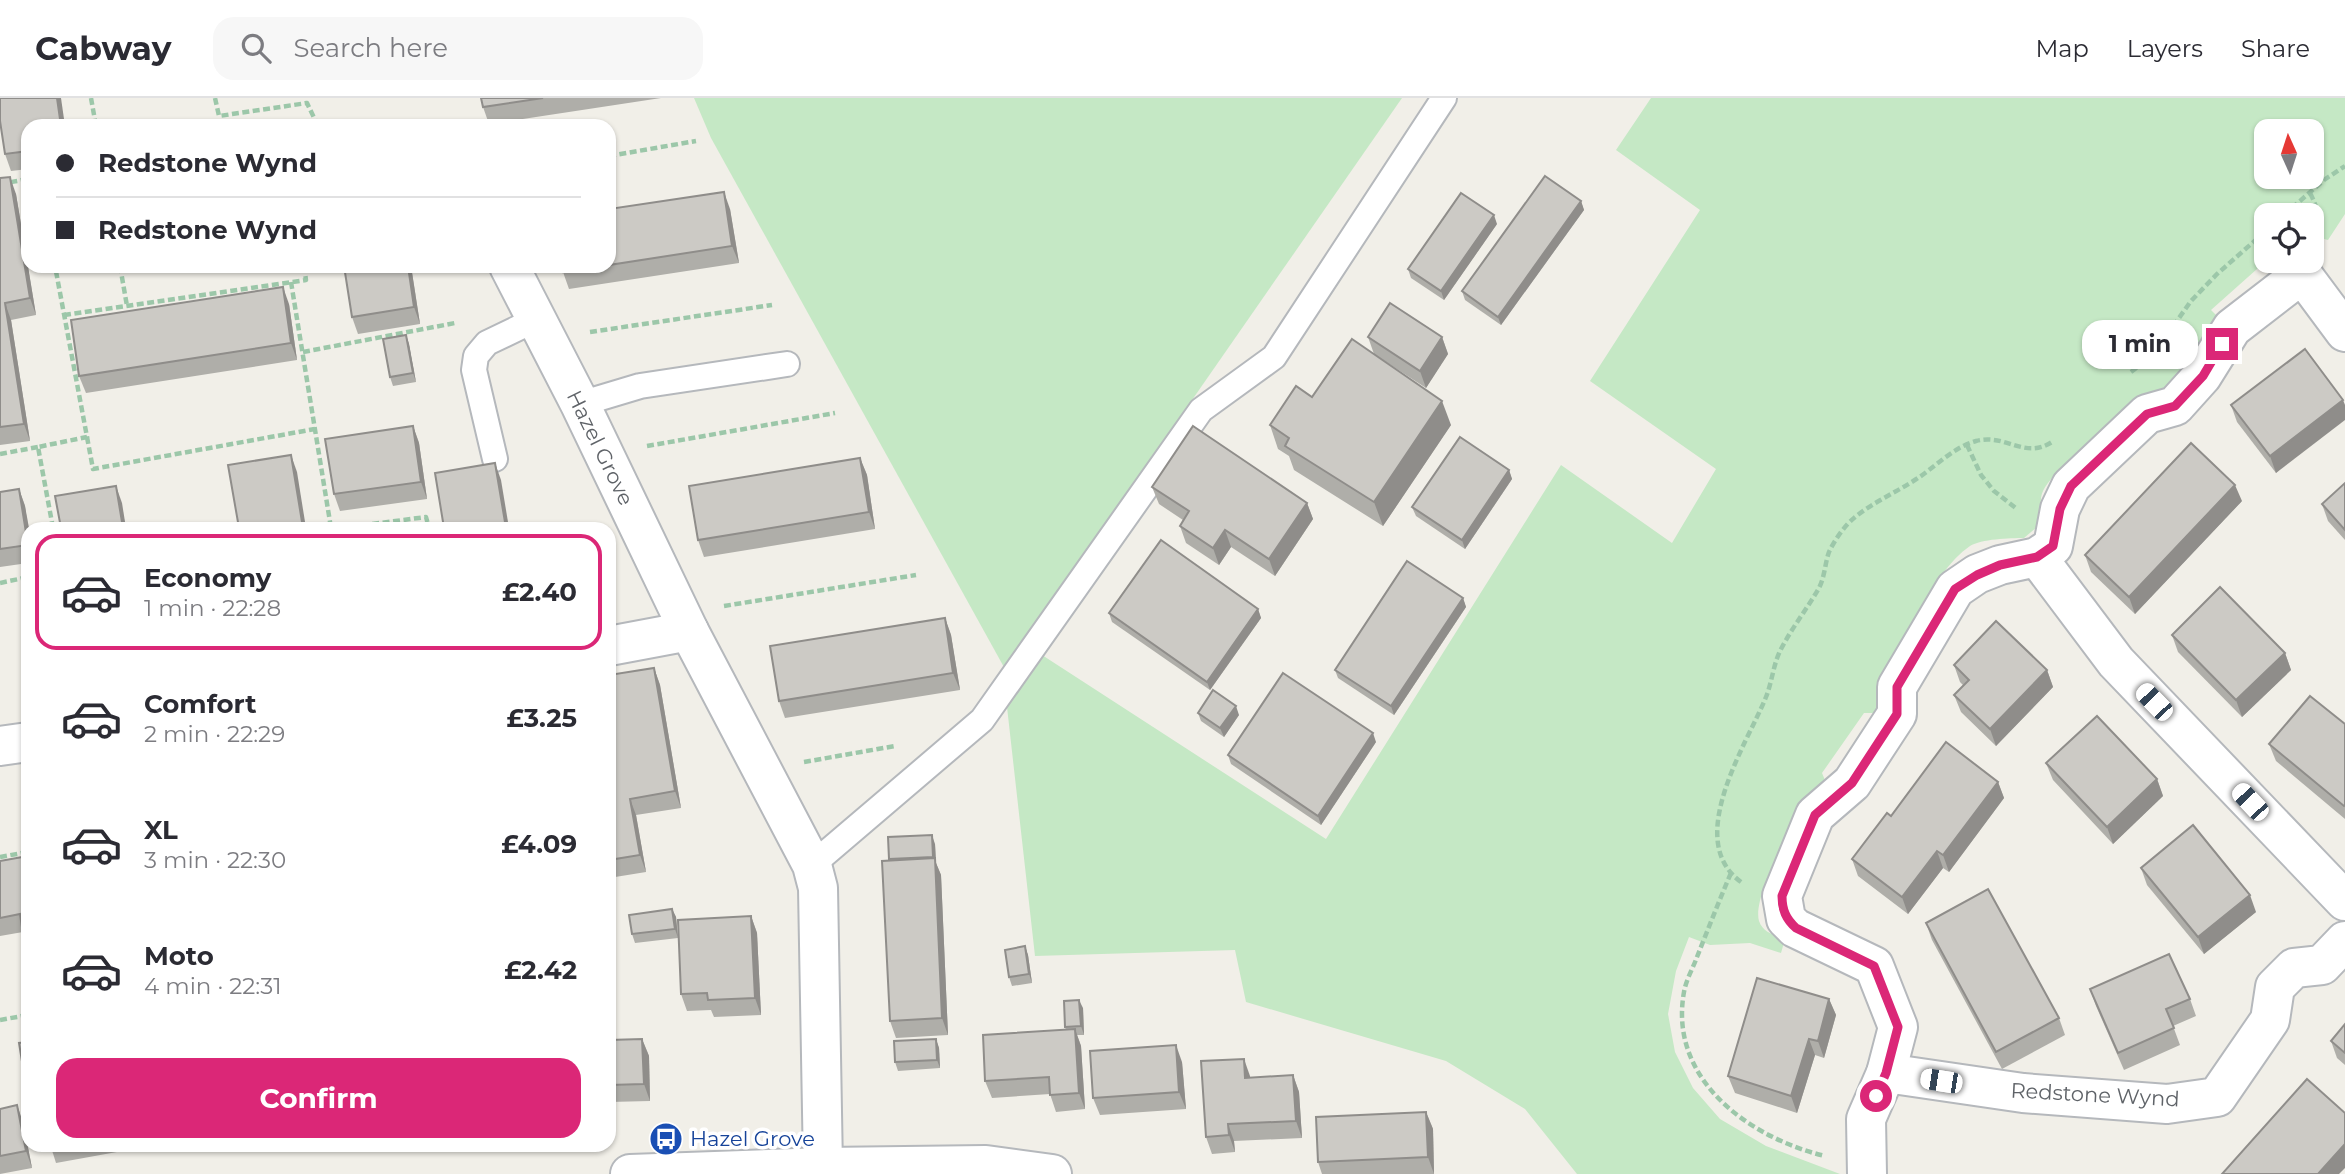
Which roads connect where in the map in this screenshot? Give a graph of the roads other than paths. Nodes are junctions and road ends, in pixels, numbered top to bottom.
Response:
1 (1444, 98) edge
2 (513, 273) edge
3 (542, 329) junction
4 (2345, 332) edge
5 (787, 364) dead end
6 (580, 404) junction
7 (495, 459) dead end
8 (2041, 554) junction
9 (684, 622) junction
10 (616, 644) edge
11 (21, 743) edge
12 (0, 746) edge
13 (812, 865) junction
14 (2345, 901) edge
15 (2345, 941) edge
16 (1886, 1073) junction
17 (823, 1167) junction
18 (1867, 1170) edge
19 (630, 1174) edge
20 (1052, 1174) edge

1 - 13 lane
2 - 3 street, Hazel Grove
3 - 6 street, Hazel Grove
3 - 7 lane
4 - 8 street
5 - 6 lane
6 - 9 street, Hazel Grove
8 - 14 street
8 - 16 street
9 - 10 street
9 - 13 street, Hazel Grove
11 - 12 street
13 - 17 street, Hazel Grove
15 - 16 street, Redstone Wynd
16 - 18 street
17 - 19 street
17 - 20 street

